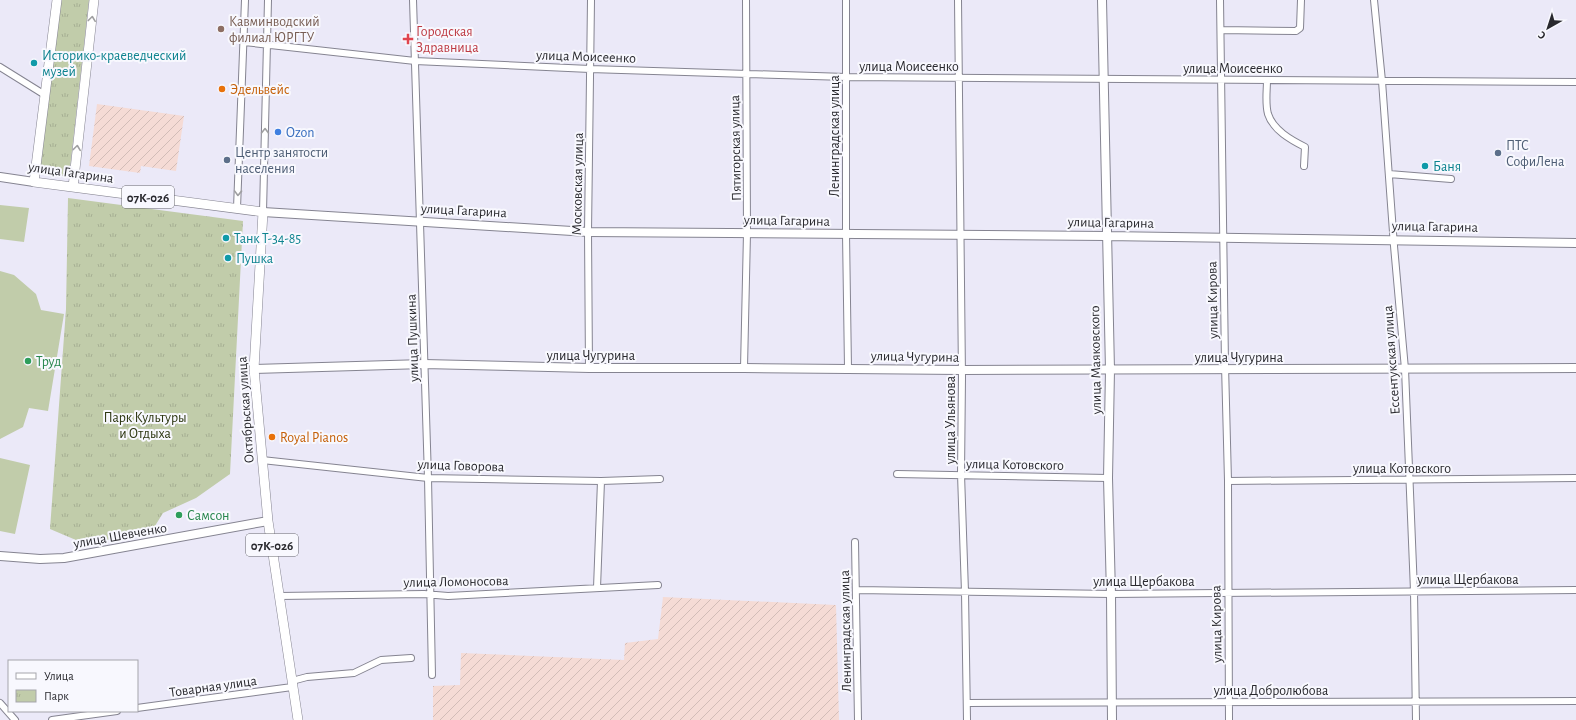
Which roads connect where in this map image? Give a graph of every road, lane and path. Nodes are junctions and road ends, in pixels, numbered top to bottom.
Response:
1 (57, 0) edge
2 (94, 0) edge
3 (245, 0) edge
4 (268, 0) edge
5 (413, 0) edge
6 (591, 0) edge
7 (746, 0) edge
8 (846, 0) edge
9 (958, 0) edge
10 (1102, 0) edge
11 (1220, 0) edge
12 (1301, 0) edge
13 (1374, 0) edge
14 (1221, 30) junction
15 (244, 42) junction
16 (267, 44) junction
17 (415, 60) junction
18 (0, 67) edge
19 (590, 68) junction
20 (746, 73) junction
21 (846, 77) junction
22 (959, 78) junction
23 (1104, 79) junction
24 (1221, 80) junction
25 (1267, 80) junction
26 (1382, 81) junction
27 (1576, 82) edge
28 (45, 95) junction
29 (1304, 166) dead end
30 (1389, 174) junction
31 (0, 177) edge
32 (1451, 179) dead end
33 (34, 182) junction
34 (73, 187) junction
35 (237, 208) junction
36 (263, 212) junction
37 (420, 222) junction
38 (588, 232) junction
39 (747, 233) junction
40 (846, 234) junction
41 (960, 235) junction
42 (1106, 236) junction
43 (1223, 237) junction
44 (1393, 239) junction
45 (1576, 243) edge
46 (424, 364) junction
47 (589, 368) junction
48 (744, 368) junction
49 (848, 368) junction
50 (1576, 368) edge
51 (254, 369) junction
52 (1405, 369) junction
53 (962, 370) junction
54 (1110, 370) junction
55 (1225, 370) junction
56 (262, 460) junction
57 (897, 474) dead end
58 (961, 474) junction
59 (428, 478) junction
60 (1108, 478) junction
61 (1576, 478) edge
62 (660, 479) dead end
63 (1410, 479) junction
64 (601, 481) junction
65 (1228, 481) junction
66 (268, 521) junction
67 (855, 542) dead end
68 (0, 556) edge
69 (658, 585) dead end
70 (597, 588) junction
71 (856, 590) junction
72 (1576, 590) edge
73 (1414, 591) junction
74 (965, 592) junction
75 (1228, 593) junction
76 (1111, 594) junction
77 (431, 595) junction
78 (279, 596) junction
79 (411, 658) dead end
80 (432, 675) dead end
81 (292, 684) junction
82 (1576, 701) edge
83 (1112, 702) junction
84 (1229, 702) junction
85 (1415, 702) junction
86 (0, 703) edge
87 (967, 703) junction
88 (138, 708) edge
89 (110, 712) edge
90 (15, 720) edge
91 (52, 720) edge
92 (298, 720) edge
93 (858, 720) edge
94 (967, 720) edge
95 (1112, 720) edge
96 (1229, 720) edge
97 (1416, 720) edge

1 - 28 main road
34 -> 2 main road
3 - 15 street
4 - 16 street, Октябрьская улица
5 - 17 street, улица Пушкина
6 - 19 street, Московская улица
7 - 20 street, Пятигорская улица
8 - 21 street, Ленинградская улица
9 - 22 street, улица Ульянова
10 - 23 street, улица Маяковского
11 - 14 street, улица Кирова
12 - 14 street
13 - 26 street, Ессентукская улица
14 - 24 street, улица Кирова
15 - 16 street, улица Моисеенко
15 -> 35 street
16 - 17 street, улица Моисеенко
36 -> 16 street, Октябрьская улица
17 - 19 street, улица Моисеенко
17 - 37 street, улица Пушкина
18 - 28 street
19 - 20 street, улица Моисеенко
19 - 38 street, Московская улица
20 - 21 street, улица Моисеенко
20 - 39 street, Пятигорская улица
21 - 22 street, улица Моисеенко
21 - 40 street, Ленинградская улица
22 - 23 street, улица Моисеенко
22 - 41 street, улица Ульянова
23 - 24 street, улица Моисеенко
23 - 42 street, улица Маяковского
24 - 25 street, улица Моисеенко
24 - 43 street, улица Кирова
25 - 26 street, улица Моисеенко
25 - 29 street
26 - 27 street, улица Моисеенко
26 - 30 street, Ессентукская улица
28 - 33 main road
30 - 32 street
30 - 44 street, Ессентукская улица
31 - 33 street, улица Гагарина
33 - 34 main road, улица Гагарина / 07К-026
34 - 35 main road, улица Гагарина / 07К-026
35 - 36 main road, улица Гагарина / 07К-026
36 - 37 street, улица Гагарина
36 - 51 main road, Октябрьская улица / 07К-026
37 - 38 street, улица Гагарина
37 - 46 street, улица Пушкина
38 - 39 street, улица Гагарина
38 - 47 street, Московская улица
39 - 40 street, улица Гагарина
39 - 48 street, Пятигорская улица
40 - 41 street, улица Гагарина
40 - 49 street, Ленинградская улица
41 - 42 street, улица Гагарина
41 - 53 street, улица Ульянова
42 - 43 street, улица Гагарина
42 - 54 street, улица Маяковского
43 - 44 street, улица Гагарина
43 - 55 street, улица Кирова
44 - 45 street, улица Гагарина
44 - 52 street, Ессентукская улица
46 - 47 street, улица Чугурина
46 - 51 street, улица Чугурина
46 - 59 street, улица Пушкина
47 - 48 street, улица Чугурина
48 - 49 street, улица Чугурина
49 - 53 street, улица Чугурина
50 - 52 street, улица Чугурина
51 - 56 main road, Октябрьская улица / 07К-026
52 - 55 street, улица Чугурина
52 - 63 street, Ессентукская улица
53 - 54 street, улица Чугурина
53 - 58 street, улица Ульянова
54 - 55 street, улица Чугурина
54 - 60 street, улица Маяковского
55 - 65 street, улица Кирова
56 - 59 street, улица Говорова
56 - 66 main road, Октябрьская улица / 07К-026
57 - 58 street, улица Котовского
58 - 60 street, улица Котовского
58 - 74 street, улица Ульянова
59 - 64 street, улица Говорова
59 - 77 street, улица Пушкина
60 - 76 street, улица Маяковского
61 - 63 street, улица Котовского
62 - 64 street, улица Говорова
63 - 65 street, улица Котовского
63 - 73 street, Ессентукская улица
64 - 70 street
65 - 75 street, улица Кирова
66 - 68 street, улица Шевченко
66 - 78 main road, Октябрьская улица / 07К-026
67 - 71 street, Ленинградская улица
69 - 70 street, улица Ломоносова
70 - 77 street, улица Ломоносова
71 - 74 street, улица Щербакова
71 - 93 street, Ленинградская улица
72 - 73 street, улица Щербакова
73 - 75 street, улица Щербакова
73 - 85 street, Ессентукская улица
74 - 76 street, улица Щербакова
74 - 87 street, улица Ульянова
75 - 76 street, улица Щербакова
75 - 84 street, улица Кирова
76 - 83 street, улица Маяковского
77 - 78 street, улица Ломоносова
77 - 80 street, улица Пушкина
78 - 81 main road, Октябрьская улица / 07К-026
79 - 81 street, Товарная улица
81 - 88 street, Товарная улица
81 - 92 main road, Октябрьская улица / 07К-026
82 - 85 street, улица Добролюбова
83 - 84 street, улица Добролюбова
83 - 87 street, улица Добролюбова
83 - 95 street, улица Маяковского
84 - 85 street, улица Добролюбова
84 - 96 street, улица Кирова
85 - 97 street, Ессентукская улица
86 - 90 street
87 - 94 street, улица Ульянова
89 - 91 street

